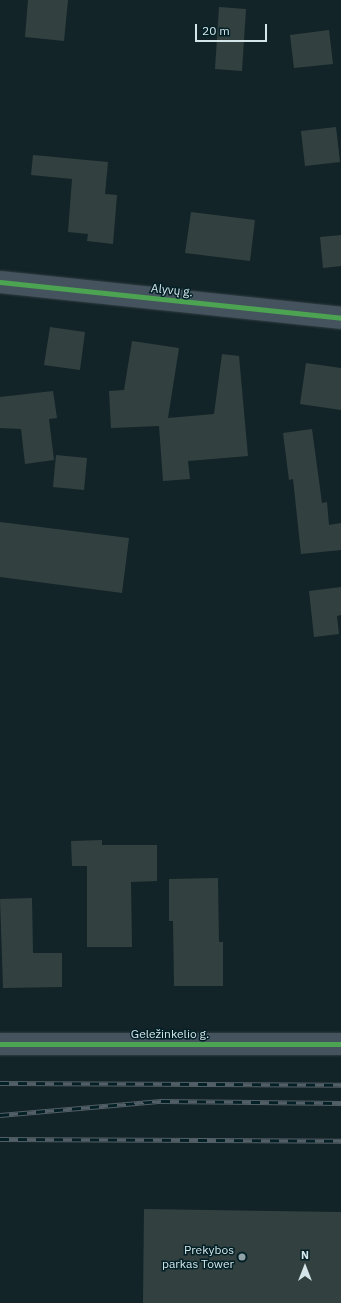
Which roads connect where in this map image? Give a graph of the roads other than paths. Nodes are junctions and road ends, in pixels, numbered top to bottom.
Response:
1 (0, 282) edge
2 (341, 318) edge
3 (0, 1044) edge
4 (341, 1044) edge

1 - 2 street, Alyvų g.
3 - 4 street, Geležinkelio g.

